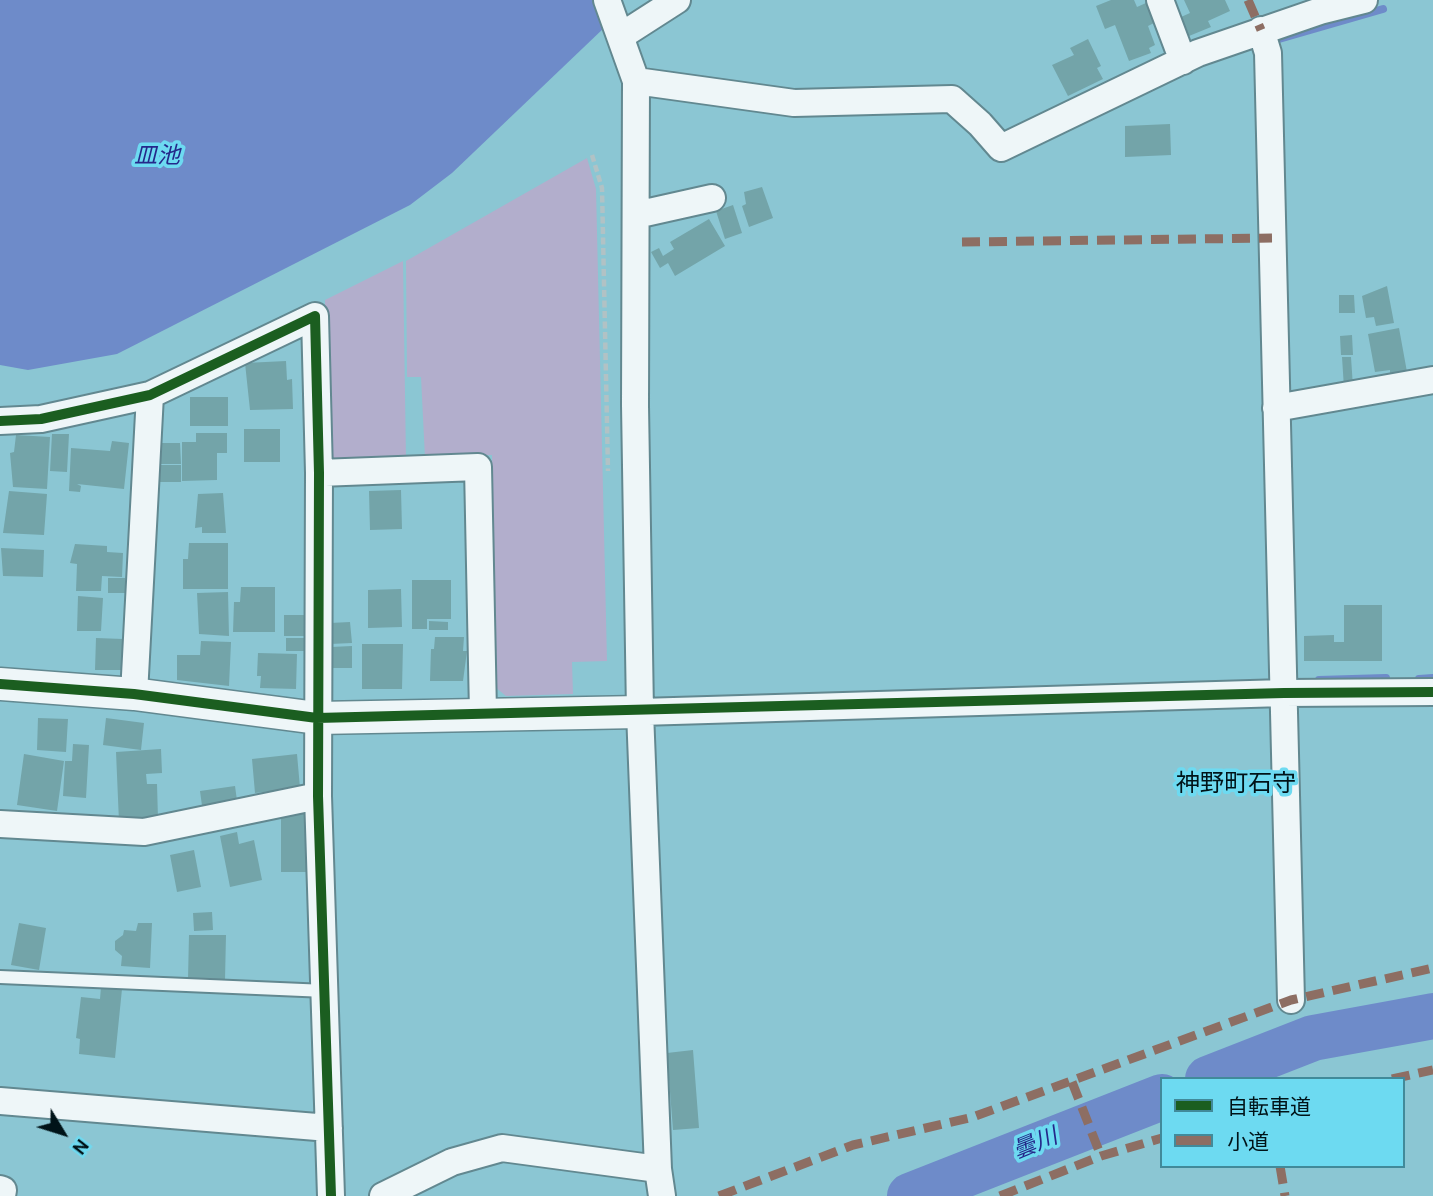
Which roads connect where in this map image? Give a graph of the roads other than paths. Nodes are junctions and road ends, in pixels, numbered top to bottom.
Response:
1 (607, 0) edge
2 (677, 0) edge
3 (1160, 0) edge
4 (1364, 0) edge
5 (1261, 30) junction
6 (621, 36) junction
7 (1183, 61) junction
8 (636, 81) junction
9 (712, 198) dead end
10 (636, 215) junction
11 (1433, 380) edge
12 (150, 395) junction
13 (1276, 408) junction
14 (0, 421) edge
15 (319, 473) junction
16 (0, 684) edge
17 (1284, 692) junction
18 (1433, 692) edge
19 (134, 694) junction
20 (640, 712) junction
21 (483, 713) junction
22 (317, 718) junction
23 (318, 796) junction
24 (0, 824) edge
25 (0, 976) edge
26 (326, 991) junction
27 (1292, 1000) dead end
28 (0, 1101) edge
29 (329, 1128) junction
30 (658, 1169) junction
31 (0, 1189) edge
32 (2, 1196) edge
33 (331, 1196) edge
34 (383, 1196) edge
35 (663, 1196) edge

1 - 6 street
2 - 6 street
3 - 7 street
4 - 5 street
5 - 7 street
5 - 13 street
6 - 8 street
7 - 8 street
8 - 10 street
9 - 10 street
10 - 20 street
11 - 13 street
12 - 14 street
12 - 15 street
12 - 19 street
13 - 17 street
15 - 21 street
15 - 22 street
16 - 19 street
17 - 18 street
17 - 20 street
17 - 27 street
19 - 22 street
20 - 21 street
20 - 30 street
21 - 22 street
22 - 23 street
23 - 24 street
23 - 26 street
25 - 26 lane
26 - 29 street
28 - 29 street
29 - 33 street
30 - 34 street
30 - 35 street
31 - 32 street

